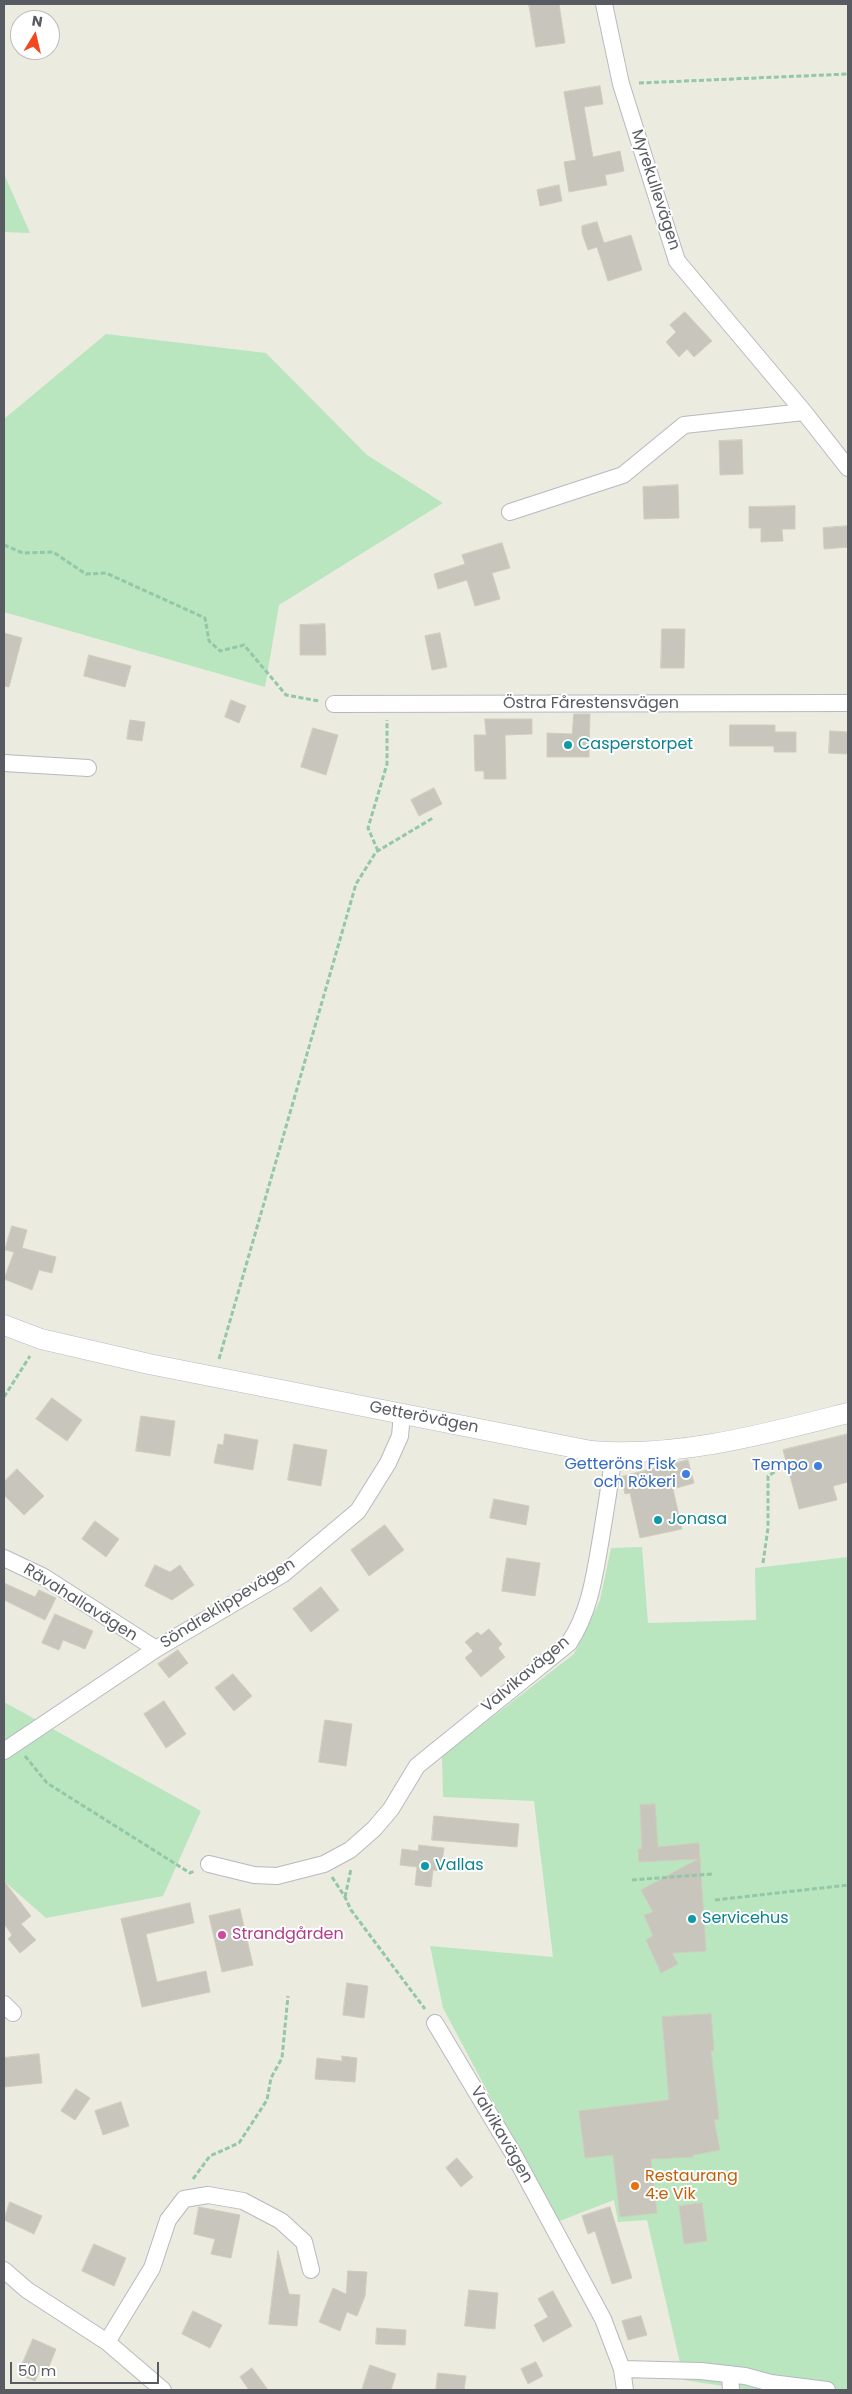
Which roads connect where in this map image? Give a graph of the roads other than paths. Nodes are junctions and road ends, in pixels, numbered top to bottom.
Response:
1 (604, 4) edge
2 (804, 412) junction
3 (848, 468) edge
4 (510, 512) dead end
5 (848, 703) edge
6 (334, 704) road end
7 (4, 763) edge
8 (88, 768) dead end
9 (4, 1325) edge
10 (848, 1412) edge
11 (402, 1414) junction
12 (614, 1453) junction
13 (4, 1558) edge
14 (156, 1649) junction
15 (10, 1747) edge
16 (209, 1864) road end
17 (434, 2023) road end
18 (4, 2270) edge
19 (311, 2270) dead end
20 (107, 2342) junction
21 (622, 2369) junction
22 (731, 2382) edge
23 (163, 2390) edge
24 (624, 2390) edge
25 (827, 2390) edge

1 - 2 street, Myrekullevägen
2 - 3 street, Myrekullevägen
2 - 4 street
5 - 6 street, Östra Fårestensvägen
7 - 8 street
9 - 11 street, Getterövägen
10 - 12 street, Getterövägen
11 - 12 street, Getterövägen
11 - 14 street, Söndreklippevägen
12 - 16 street, Valvikavägen
13 - 14 street, Rävahallavägen
14 - 15 street, Söndreklippevägen
17 - 21 street, Valvikavägen
18 - 20 street
19 - 20 street
20 - 23 street
21 - 22 street
21 - 24 street, Valvikavägen
22 - 25 street

